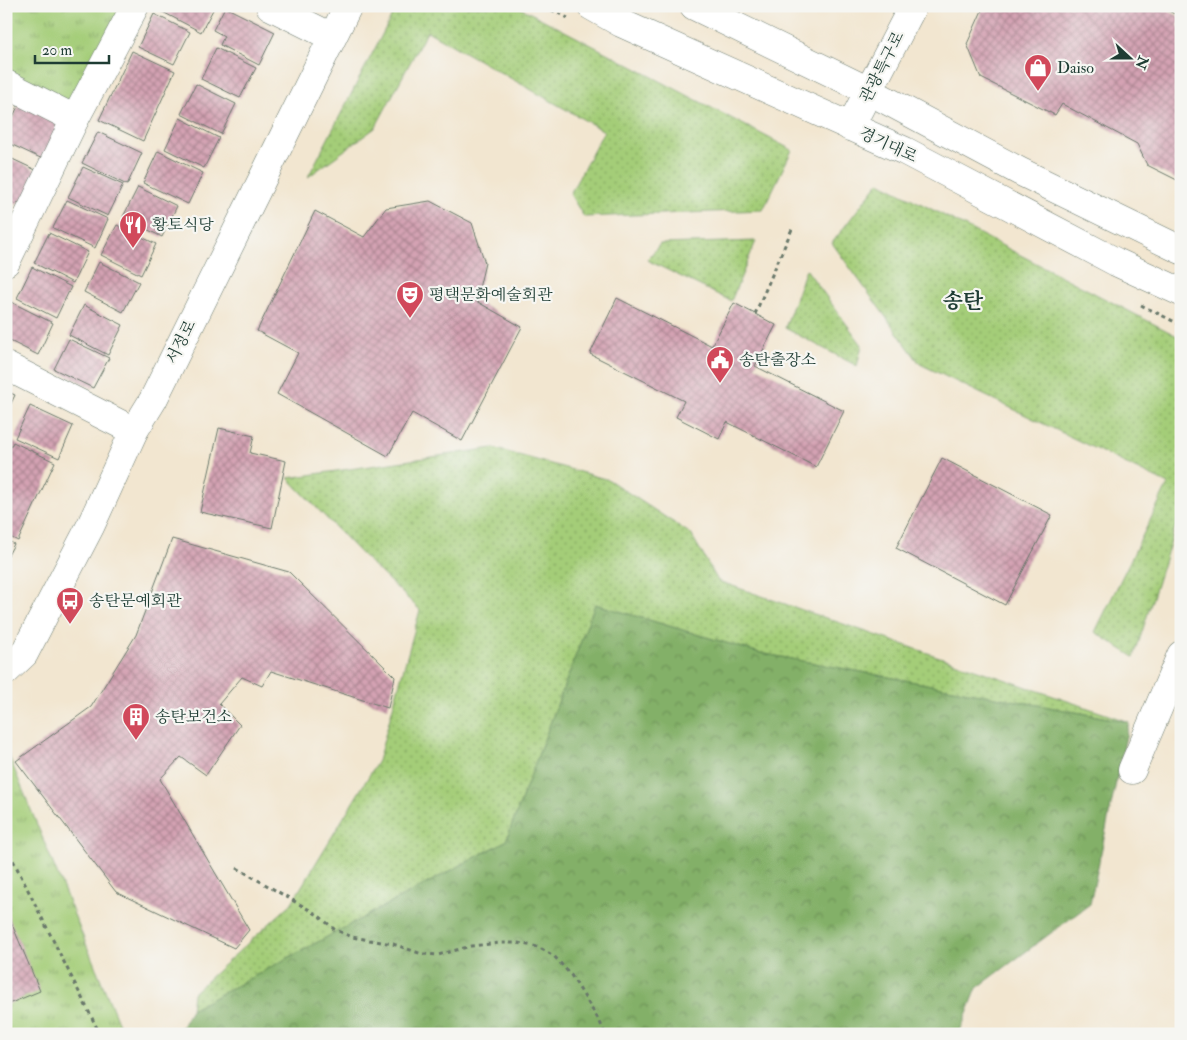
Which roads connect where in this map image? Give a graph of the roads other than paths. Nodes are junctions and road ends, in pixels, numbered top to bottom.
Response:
1 (135, 6) edge
2 (270, 6) edge
3 (348, 6) edge
4 (694, 6) edge
5 (913, 6) edge
6 (581, 13) edge
7 (332, 37) junction
8 (6, 84) edge
9 (869, 91) junction
10 (75, 119) junction
11 (850, 127) junction
12 (15, 222) edge
13 (1181, 250) edge
14 (6, 262) edge
15 (1181, 292) edge
16 (6, 366) edge
17 (134, 430) junction
18 (1181, 655) edge
19 (6, 671) edge
20 (1175, 684) edge
21 (1132, 770) dead end

1 - 10 street
2 - 7 street
3 - 7 street, 서정로
4 - 9 street
5 - 9 street, 관광특구로
6 - 11 street, 경기대로
7 - 17 street, 서정로
8 - 10 street
9 - 11 street, 관광특구로
9 - 13 street
10 - 12 street
11 - 15 street, 경기대로
12 - 14 street
16 - 17 street
17 - 19 street, 서정로
18 - 20 street
20 - 21 street

